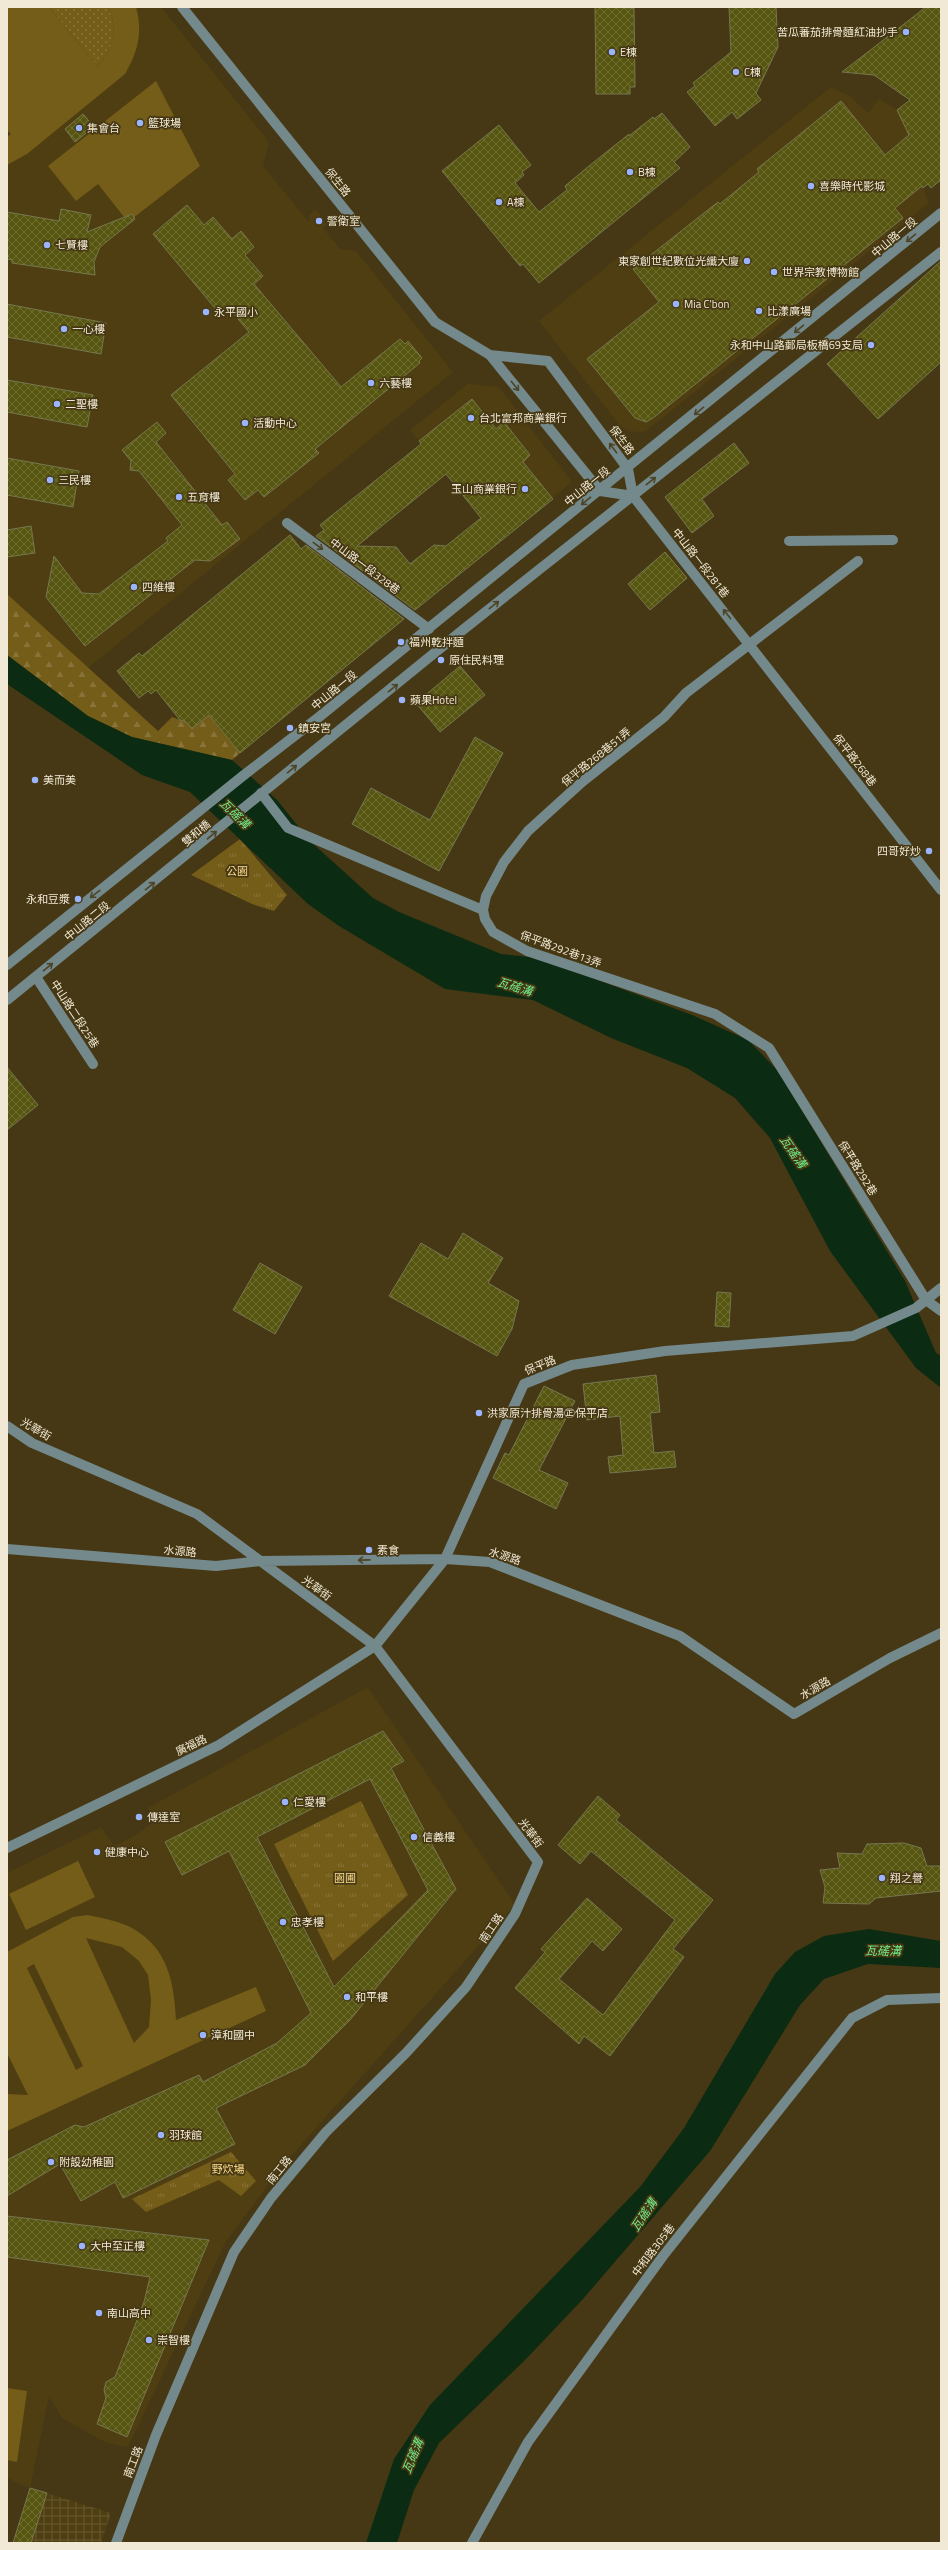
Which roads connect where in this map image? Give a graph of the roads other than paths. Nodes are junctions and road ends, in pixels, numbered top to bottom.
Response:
1 (182, 7) edge
2 (941, 213) edge
3 (941, 252) edge
4 (490, 355) junction
5 (628, 468) junction
6 (600, 491) junction
7 (633, 496) junction
8 (286, 523) dead end
9 (893, 540) dead end
10 (789, 541) dead end
11 (858, 561) dead end
12 (429, 629) junction
13 (751, 645) junction
14 (244, 775) joint
15 (261, 793) junction
16 (169, 836) joint
17 (183, 860) joint
18 (941, 890) edge
19 (483, 910) junction
20 (7, 966) edge
21 (36, 977) junction
22 (7, 1000) edge
23 (768, 1048) joint
24 (93, 1064) dead end
25 (941, 1288) edge
26 (926, 1300) junction
27 (941, 1311) edge
28 (7, 1426) edge
29 (7, 1549) edge
30 (445, 1558) junction
31 (260, 1561) junction
32 (941, 1633) edge
33 (375, 1646) junction
34 (7, 1848) edge
35 (538, 1862) joint
36 (941, 1998) edge
37 (116, 2543) edge
38 (472, 2543) edge

1 - 4 street, 保生路
2 -> 5 street, 中山路一段
7 -> 3 street
5 -> 4 street, 保生路
4 -> 6 street, 保生路
5 - 6 street, 中山路一段
5 - 7 street, 保生路
6 - 7 street
6 -> 12 street, 中山路一段
13 -> 7 street, 中山路一段281巷
15 -> 7 street
8 -> 12 street, 中山路一段328巷
9 - 10 street
11 - 13 street, 保平路268巷51弄
12 - 14 street, 中山路一段
13 - 18 street, 保平路268巷
13 - 19 street, 保平路268巷51弄
14 - 16 street, 雙和橋
17 -> 15 street, 雙和橋
15 - 19 street
16 -> 20 street, 中山路二段
21 -> 17 street, 中山路二段
19 - 23 street, 保平路292巷13弄
21 - 22 street, 中山路二段
21 - 24 street, 中山路二段25巷
23 - 26 street, 保平路292巷
25 - 26 street
26 - 27 street
26 - 30 street, 保平路
28 - 31 street, 光華街
29 - 31 street, 水源路
30 -> 31 street, 水源路
30 - 32 street, 水源路
30 - 33 street, 保平路
31 - 33 street, 光華街
33 - 34 street, 廣福路
33 - 35 street, 光華街
35 - 37 street, 南工路
36 - 38 street, 中和路305巷

